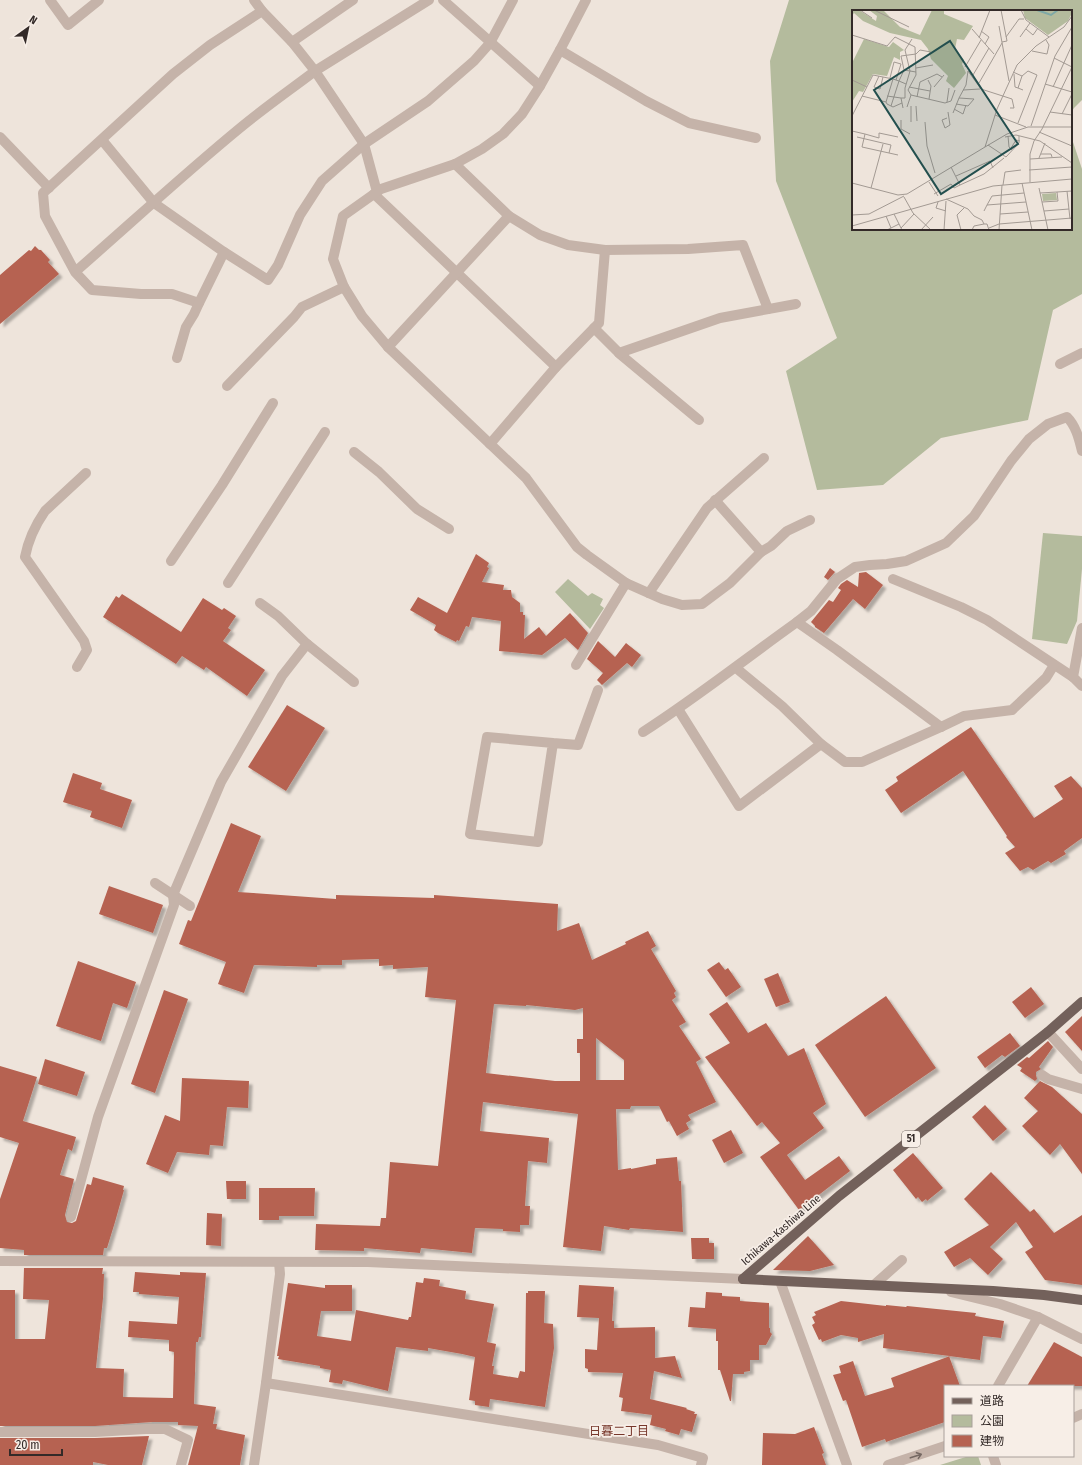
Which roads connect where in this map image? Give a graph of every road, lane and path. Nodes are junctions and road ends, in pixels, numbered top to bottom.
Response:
1 (50, 0) edge
2 (99, 0) edge
3 (254, 0) edge
4 (353, 0) edge
5 (429, 0) edge
6 (443, 0) edge
7 (513, 0) edge
8 (586, 0) edge
9 (262, 11) junction
10 (292, 42) junction
11 (490, 43) junction
12 (560, 50) junction
13 (315, 71) junction
14 (540, 86) junction
15 (0, 137) edge
16 (756, 138) dead end
17 (102, 140) junction
18 (364, 144) junction
19 (455, 164) junction
20 (49, 188) junction
21 (375, 193) junction
22 (154, 203) junction
23 (510, 216) junction
24 (605, 250) junction
25 (224, 252) junction
26 (75, 272) junction
27 (457, 273) junction
28 (344, 287) junction
29 (199, 303) junction
30 (796, 304) dead end
31 (768, 309) junction
32 (594, 328) junction
33 (388, 347) junction
34 (619, 353) junction
35 (1082, 353) edge
36 (177, 358) dead end
37 (1060, 364) dead end
38 (556, 368) junction
39 (227, 386) dead end
40 (273, 403) dead end
41 (699, 420) dead end
42 (325, 432) dead end
43 (490, 444) junction
44 (1082, 451) edge
45 (354, 452) dead end
46 (764, 458) dead end
47 (86, 473) dead end
48 (715, 500) junction
49 (810, 520) dead end
50 (449, 528) dead end
51 (761, 552) junction
52 (171, 561) dead end
53 (893, 579) dead end
54 (228, 583) dead end
55 (626, 583) junction
56 (649, 593) junction
57 (260, 604) dead end
58 (797, 622) junction
59 (1082, 628) edge
60 (307, 644) junction
61 (576, 665) dead end
62 (1054, 665) junction
63 (77, 667) dead end
64 (736, 668) junction
65 (1073, 677) junction
66 (354, 682) dead end
67 (1082, 686) edge
68 (598, 690) dead end
69 (678, 709) junction
70 (941, 727) junction
71 (643, 732) dead end
72 (554, 743) junction
73 (821, 744) junction
74 (154, 883) dead end
75 (173, 895) junction
76 (190, 906) dead end
77 (1082, 1002) edge
78 (1048, 1032) junction
79 (1082, 1070) edge
80 (1042, 1075) dead end
81 (1082, 1089) edge
82 (71, 1217) dead end
83 (902, 1260) dead end
84 (0, 1261) edge
85 (279, 1262) junction
86 (742, 1279) junction
87 (780, 1281) junction
88 (874, 1285) junction
89 (938, 1288) junction
90 (1082, 1300) edge
91 (1038, 1317) junction
92 (1082, 1340) edge
93 (266, 1383) junction
94 (999, 1385) edge
95 (0, 1432) edge
96 (944, 1446) edge
97 (181, 1465) edge
98 (254, 1465) edge
99 (701, 1465) edge
100 (847, 1465) edge
101 (888, 1465) edge

1 - 2 street
3 - 9 street
4 - 10 street
5 - 13 street
6 - 11 street
7 - 11 street
8 - 12 street
9 - 10 street
9 - 17 street
10 - 13 street
11 - 14 street
11 - 18 street
12 - 14 street
12 - 16 street
13 - 18 street
13 - 22 street
14 - 19 street
15 - 20 street
17 - 20 street
17 - 22 street
18 - 21 street
18 - 25 street
19 - 21 street
19 - 23 street
20 - 26 street
21 - 27 street
21 - 28 street
22 - 25 street
22 - 26 street
23 - 24 street
23 - 27 street
24 - 31 street
24 - 32 street
25 - 29 street
26 - 29 street
27 - 33 street
27 - 38 street
28 - 33 street
28 - 39 street
29 - 36 street
30 - 31 street
31 - 34 street
32 - 34 street
32 - 38 street
33 - 43 street
34 - 41 street
35 - 37 street
38 - 43 street
40 - 52 street
42 - 54 street
43 - 55 street
44 - 58 street
45 - 50 street
46 - 48 street
47 - 63 street
48 - 51 street
48 - 56 street
49 - 51 street
51 - 56 street
53 - 62 street
55 - 56 street
55 - 61 street
57 - 60 street
58 - 64 street
58 - 70 street
59 - 65 street
60 - 66 street
60 - 75 street
62 - 65 street
62 - 70 street
64 - 69 street
64 - 73 street
65 - 67 street
68 - 72 street
69 - 71 street
69 - 73 street
70 - 73 street
72 - 72 street
74 - 75 street
75 - 76 street
75 - 82 street
77 - 78 main road, Ichikawa-Kashiwa Line / 51
78 - 79 street
78 - 86 main road, Ichikawa-Kashiwa Line / 51
80 - 81 street
83 - 88 street
84 - 85 street
85 - 86 street
85 - 93 street
86 - 87 main road, Ichikawa-Kashiwa Line
87 - 88 main road, Ichikawa-Kashiwa Line
87 - 100 street
88 - 89 main road, Ichikawa-Kashiwa Line
89 - 90 main road, Ichikawa-Kashiwa Line
89 - 91 street
91 - 92 street
91 - 94 street
93 - 98 street
93 - 99 street
95 - 97 street
101 -> 96 street

